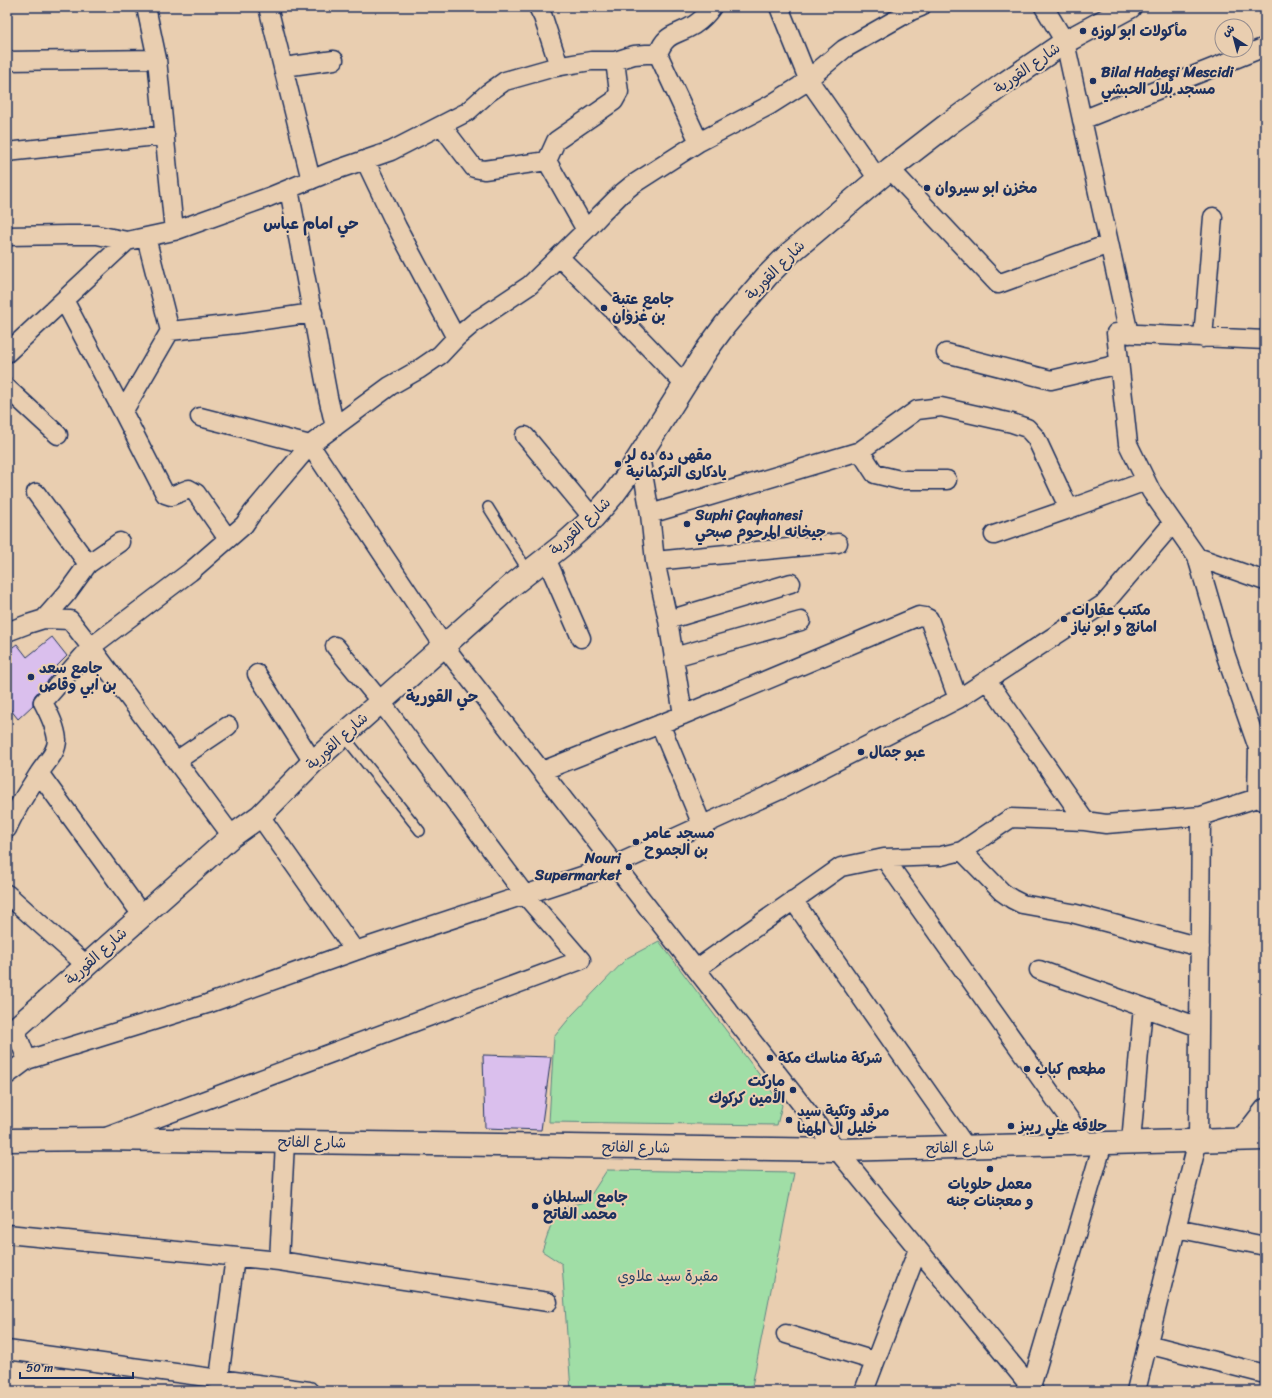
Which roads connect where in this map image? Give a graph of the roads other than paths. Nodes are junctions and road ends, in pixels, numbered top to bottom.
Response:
1 (146, 7) edge
2 (268, 7) edge
3 (538, 7) edge
4 (712, 7) edge
5 (779, 7) edge
6 (921, 7) edge
7 (1044, 7) edge
8 (1130, 7) edge
9 (1065, 42) junction
10 (1265, 46) edge
11 (658, 54) junction
12 (157, 59) junction
13 (334, 60) dead end
14 (7, 61) edge
15 (615, 62) junction
16 (559, 66) junction
17 (284, 67) junction
18 (808, 79) junction
19 (1082, 120) junction
20 (442, 126) junction
21 (165, 135) junction
22 (699, 142) junction
23 (7, 152) edge
24 (365, 160) junction
25 (547, 161) junction
26 (884, 174) junction
27 (311, 180) junction
28 (289, 189) junction
29 (1213, 217) dead end
30 (586, 230) junction
31 (174, 231) junction
32 (7, 236) edge
33 (146, 237) junction
34 (127, 241) junction
35 (1109, 244) junction
36 (559, 257) junction
37 (64, 300) junction
38 (313, 313) junction
39 (170, 331) junction
40 (1129, 334) junction
41 (456, 338) junction
42 (1203, 338) junction
43 (1265, 340) edge
44 (7, 353) edge
45 (946, 353) dead end
46 (1119, 364) junction
47 (685, 385) junction
48 (7, 388) edge
49 (124, 412) junction
50 (200, 417) dead end
51 (335, 427) junction
52 (58, 435) dead end
53 (525, 436) dead end
54 (310, 445) junction
55 (860, 451) junction
56 (640, 456) junction
57 (946, 480) dead end
58 (1146, 482) junction
59 (36, 493) dead end
60 (488, 507) dead end
61 (1069, 509) junction
62 (650, 514) junction
63 (593, 518) junction
64 (1173, 523) junction
65 (994, 535) dead end
66 (228, 539) junction
67 (120, 542) dead end
68 (838, 543) dead end
69 (1197, 557) junction
70 (546, 558) junction
71 (655, 560) junction
72 (88, 564) junction
73 (528, 571) junction
74 (1265, 581) edge
75 (791, 583) dead end
76 (44, 619) junction
77 (668, 620) junction
78 (801, 621) dead end
79 (7, 632) edge
80 (580, 638) dead end
81 (335, 646) dead end
82 (444, 646) junction
83 (91, 647) junction
84 (674, 657) junction
85 (257, 674) dead end
86 (987, 680) junction
87 (958, 699) junction
88 (381, 702) junction
89 (683, 715) junction
90 (660, 724) junction
91 (228, 726) dead end
92 (343, 735) junction
93 (176, 761) junction
94 (313, 762) junction
95 (542, 771) junction
96 (39, 773) junction
97 (1261, 800) edge
98 (260, 816) junction
99 (1201, 816) junction
100 (1085, 820) junction
101 (702, 825) junction
102 (7, 829) edge
103 (420, 831) dead end
104 (232, 836) junction
105 (962, 850) junction
106 (884, 858) junction
107 (615, 865) junction
108 (7, 894) edge
109 (524, 895) junction
110 (793, 900) junction
111 (142, 915) junction
112 (1200, 947) junction
113 (355, 951) junction
114 (86, 965) junction
115 (696, 969) junction
116 (1039, 970) dead end
117 (1143, 1007) junction
118 (1199, 1027) junction
119 (11, 1032) edge
120 (27, 1060) junction
121 (7, 1075) edge
122 (1265, 1108) edge
123 (101, 1139) junction
124 (1241, 1139) junction
125 (1265, 1139) edge
126 (7, 1140) edge
127 (1198, 1140) junction
128 (285, 1142) junction
129 (1132, 1142) junction
130 (1095, 1143) junction
131 (966, 1147) junction
132 (837, 1150) junction
133 (1176, 1228) junction
134 (7, 1234) edge
135 (1265, 1246) edge
136 (918, 1249) junction
137 (235, 1257) junction
138 (279, 1261) junction
139 (548, 1302) dead end
140 (786, 1334) dead end
141 (1147, 1344) junction
142 (7, 1350) edge
143 (875, 1361) junction
144 (1265, 1374) edge
145 (219, 1384) edge
146 (1033, 1389) edge
147 (309, 1391) edge
148 (864, 1391) edge
149 (1136, 1391) edge

1 - 12 street
2 - 17 street
3 - 16 street
4 - 11 street
5 - 18 street
6 - 18 street
7 - 9 street
8 - 9 street, شارع القورية
9 - 19 street
9 - 26 street, شارع القورية
10 - 19 street
11 - 15 street
11 - 22 street
12 - 14 street
12 - 21 street
13 - 17 street
15 - 16 street
15 - 25 street
16 - 20 street
17 - 27 street
18 - 22 street
18 - 26 street
19 - 35 street
20 - 24 street
20 - 25 street
21 - 23 street
21 - 31 street
22 - 30 street
24 - 27 street
24 - 41 street
25 - 30 street
26 - 35 street
26 - 47 street, شارع القورية
27 - 28 street
28 - 31 street
28 - 38 street
29 - 42 street
30 - 36 street
31 - 33 street
32 - 34 street
33 - 34 street
33 - 39 street
34 - 37 street
35 - 40 street
36 - 41 street
36 - 47 street
37 - 44 street
37 - 49 street
38 - 39 street
38 - 51 street
39 - 49 street
40 - 42 street
40 - 46 street
41 - 51 street
42 - 43 street
45 - 46 street
46 - 58 street
47 - 56 street, شارع القورية
48 - 52 street
49 - 66 street
50 - 54 street
51 - 54 street
53 - 63 street
54 - 66 street
54 - 82 street
55 - 57 street
55 - 61 street
55 - 62 street
56 - 62 street
56 - 63 street, شارع القورية
58 - 61 street
58 - 64 street
59 - 72 street
60 - 73 lane
61 - 65 street
62 - 71 street
63 - 70 street, شارع القورية
64 - 69 street
64 - 86 street
66 - 83 street
67 - 72 street
68 - 71 street
69 - 74 street
69 - 97 street
70 - 73 street, شارع القورية
70 - 80 street
71 - 77 street
72 - 76 street
73 - 82 street, شارع القورية
75 - 77 street
76 - 79 street
76 - 83 street
77 - 84 street
78 - 84 street
81 - 88 street
82 - 88 street, شارع القورية
82 - 95 street
83 - 93 street
83 - 96 street
84 - 89 street
85 - 94 street
86 - 87 street
86 - 100 street
87 - 89 street
87 - 101 street
88 - 92 street, شارع القورية
88 - 109 street
89 - 90 street
90 - 95 street
90 - 101 street
91 - 93 street
92 - 94 street, شارع القورية
92 - 103 lane
93 - 104 street
94 - 98 street, شارع القورية
95 - 107 street
96 - 102 street
96 - 111 street
97 - 99 street
98 - 104 street, شارع القورية
98 - 113 street
99 - 100 street
99 - 112 street
100 - 105 street
101 - 107 street
104 - 111 street, شارع القورية
105 - 106 street
105 - 112 street
106 - 110 street
106 - 130 street
107 - 109 street
107 - 115 street
108 - 114 street
109 - 113 street
109 - 123 street
110 - 115 street
110 - 131 street
111 - 114 street, شارع القورية
112 - 118 street
113 - 120 street
114 - 119 street, شارع القورية
115 - 132 street
116 - 117 street
117 - 118 street
117 - 129 street
118 - 127 street
119 - 120 street
120 - 121 street
122 - 124 street
123 - 126 street, شارع الفاتح
123 - 128 street, شارع الفاتح
124 - 125 street, شارع الفاتح
124 - 127 street, شارع الفاتح
127 - 129 street, شارع الفاتح
127 - 133 street
128 - 132 street, شارع الفاتح
128 - 138 street
129 - 130 street, شارع الفاتح
130 - 131 street, شارع الفاتح
130 - 146 street
131 - 132 street, شارع الفاتح
132 - 136 street
133 - 135 street
133 - 141 street
134 - 137 street
136 - 143 street
136 - 146 street
137 - 138 street
137 - 145 street
138 - 139 street
140 - 143 street
141 - 144 street
141 - 149 street
142 - 145 street
143 - 148 street
145 - 147 street

